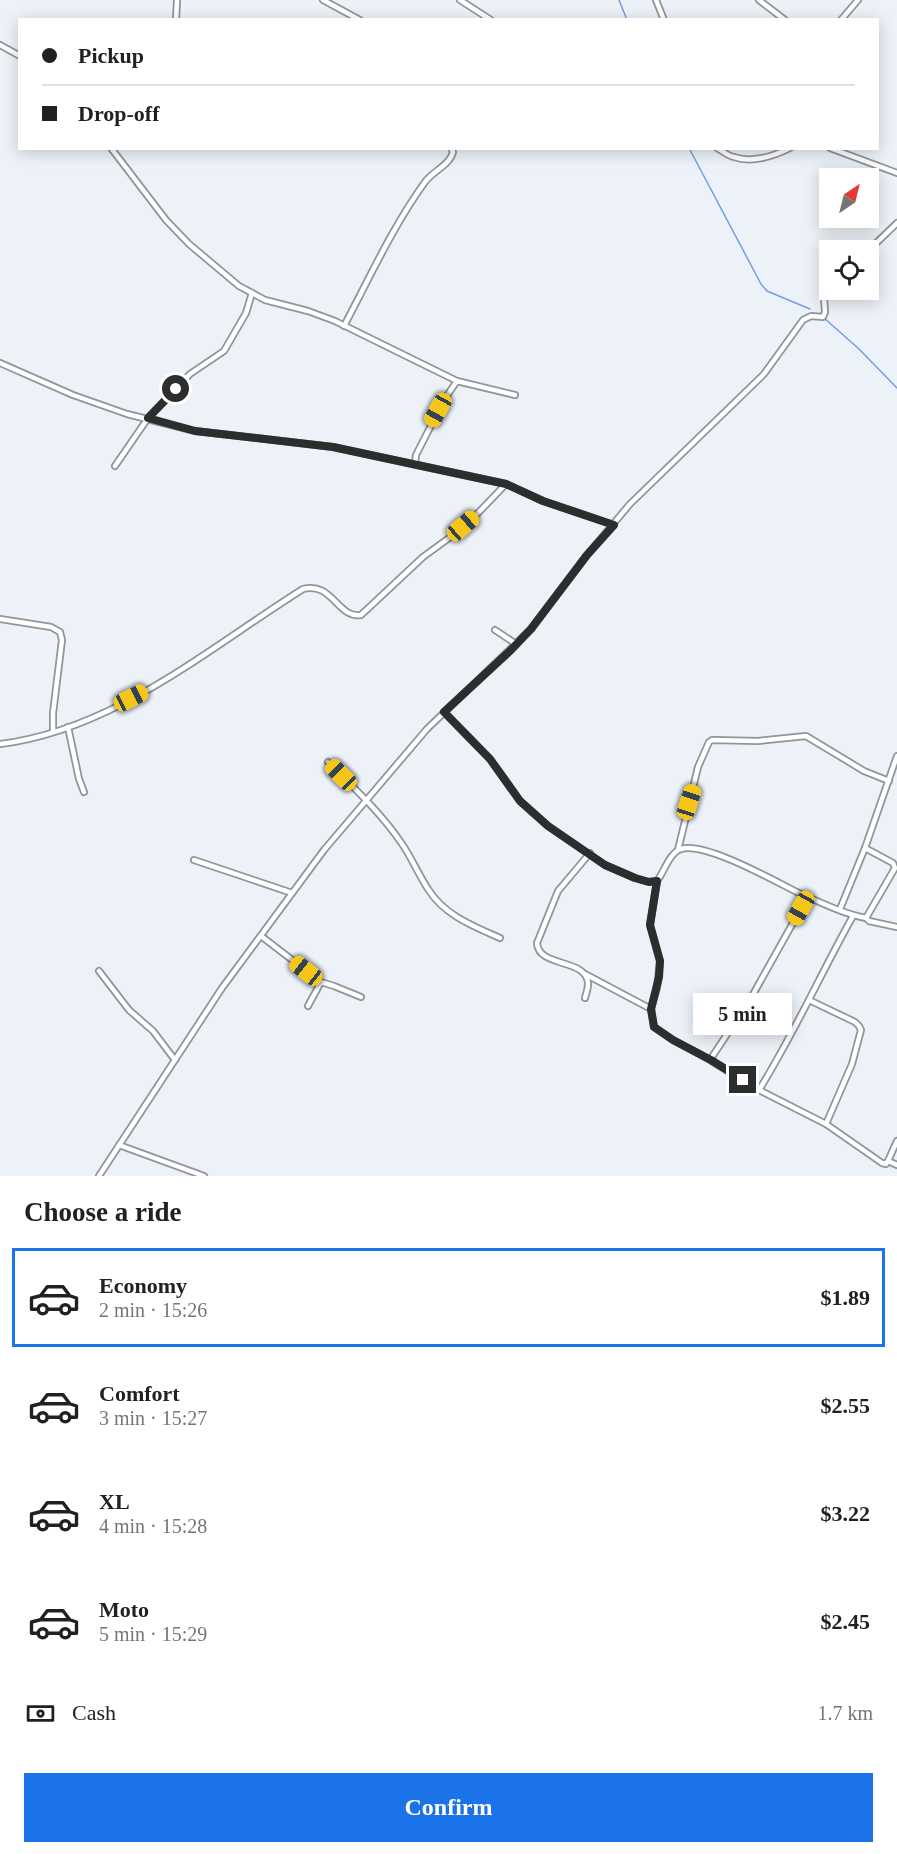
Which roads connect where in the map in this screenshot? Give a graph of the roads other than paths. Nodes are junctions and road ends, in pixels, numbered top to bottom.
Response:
1 (177, 0) edge
2 (323, 0) edge
3 (460, 0) edge
4 (656, 0) edge
5 (759, 0) edge
6 (858, 0) edge
7 (176, 18) edge
8 (356, 18) edge
9 (487, 18) edge
10 (663, 18) edge
11 (782, 18) edge
12 (843, 18) edge
13 (0, 45) edge
14 (18, 55) edge
15 (113, 150) edge
16 (452, 150) edge
17 (721, 150) edge
18 (786, 150) edge
19 (835, 150) edge
20 (897, 173) edge
21 (897, 223) edge
22 (879, 240) edge
23 (252, 293) junction
24 (824, 300) edge
25 (344, 326) junction
26 (0, 363) edge
27 (457, 381) junction
28 (515, 395) dead end
29 (148, 418) junction
30 (418, 464) junction
31 (115, 466) dead end
32 (506, 484) junction
33 (614, 525) junction
34 (0, 619) edge
35 (495, 630) dead end
36 (516, 644) junction
37 (444, 712) junction
38 (68, 727) junction
39 (53, 732) junction
40 (0, 744) edge
41 (897, 756) edge
42 (328, 762) dead end
43 (889, 781) junction
44 (84, 792) dead end
45 (366, 800) junction
46 (866, 848) junction
47 (678, 850) junction
48 (590, 853) junction
49 (194, 860) dead end
50 (657, 881) junction
51 (292, 893) junction
52 (808, 896) junction
53 (840, 909) junction
54 (853, 915) junction
55 (866, 918) junction
56 (897, 927) edge
57 (261, 936) junction
58 (500, 938) dead end
59 (99, 971) dead end
60 (583, 973) junction
61 (321, 982) junction
62 (361, 998) dead end
63 (585, 998) dead end
64 (809, 1000) junction
65 (308, 1006) dead end
66 (651, 1009) junction
67 (175, 1060) junction
68 (711, 1060) junction
69 (759, 1090) junction
70 (826, 1124) junction
71 (897, 1141) edge
72 (118, 1145) junction
73 (888, 1161) junction
74 (897, 1165) edge
75 (99, 1176) edge
76 (204, 1176) edge

1 - 7 street
2 - 8 street
3 - 9 street
4 - 10 street
5 - 11 street
6 - 12 street
13 - 14 street
15 - 23 street
16 - 25 street
17 - 18 street
19 - 20 street
21 - 22 street
23 - 25 street
23 - 29 street
24 - 33 street
25 - 27 street
26 - 29 street
27 - 28 street
27 - 30 street
29 - 30 street
29 - 31 street
30 - 32 street
32 - 33 street
32 - 38 street
33 - 36 street
34 - 39 street
35 - 36 street
36 - 37 street
37 - 45 street
37 - 48 street
38 - 39 street
38 - 44 street
39 - 40 street
41 - 43 street
42 - 45 street
43 - 46 street
43 - 47 street
45 - 51 street
45 - 58 street
46 - 53 street
46 - 55 street
47 - 50 street
47 - 52 street
48 - 50 street
48 - 60 street
49 - 51 street
50 - 66 street
51 - 57 street
52 - 53 street
52 - 68 street
53 - 54 street
54 - 55 street
54 - 64 street
55 - 56 street
57 - 61 street
57 - 67 street
59 - 67 street
60 - 63 street
60 - 66 street
61 - 62 street
61 - 65 street
64 - 69 street
64 - 70 street
66 - 68 street
67 - 72 street
68 - 69 street
69 - 70 street
70 - 73 street
71 - 73 street
72 - 75 street
72 - 76 street
73 - 74 street

